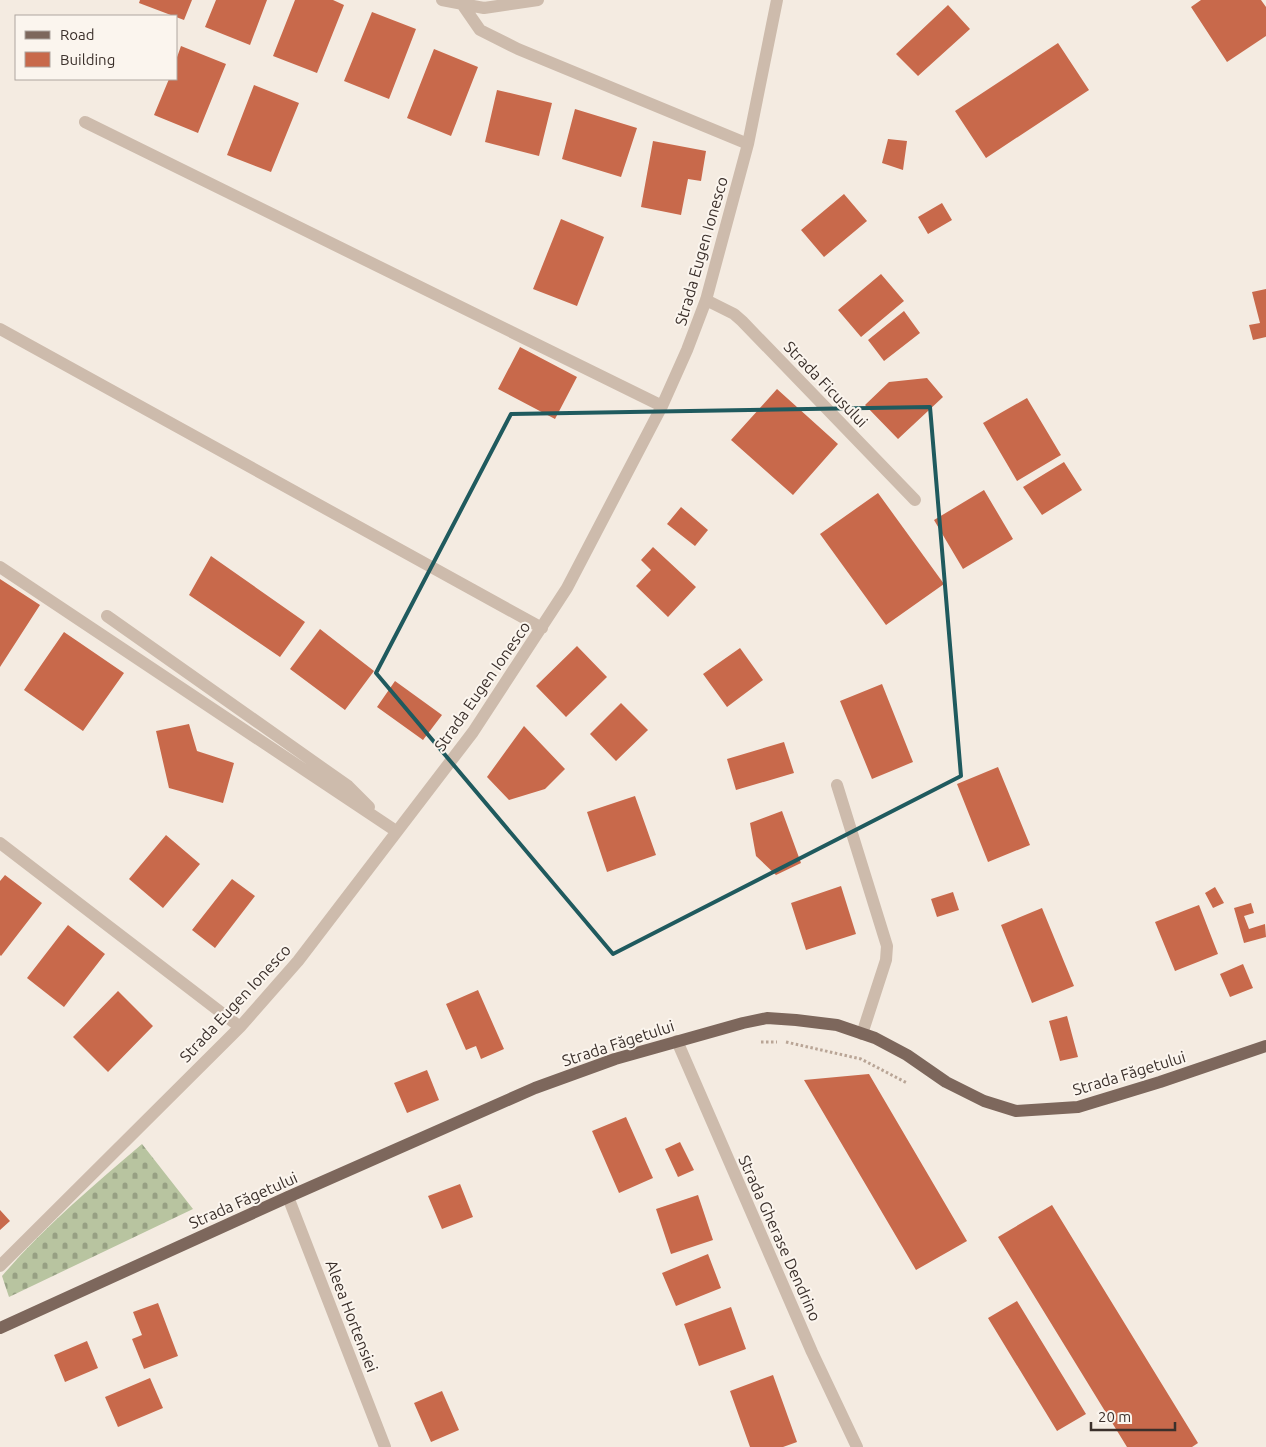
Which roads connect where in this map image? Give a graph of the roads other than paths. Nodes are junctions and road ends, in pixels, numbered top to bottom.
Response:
1 (442, 0) edge
2 (538, 0) edge
3 (777, 0) edge
4 (462, 4) junction
5 (85, 122) dead end
6 (748, 144) junction
7 (706, 300) junction
8 (0, 329) edge
9 (662, 406) junction
10 (915, 500) dead end
11 (0, 567) edge
12 (107, 616) dead end
13 (542, 628) junction
14 (837, 785) dead end
15 (385, 823) junction
16 (396, 831) junction
17 (0, 843) edge
18 (240, 1027) junction
19 (862, 1034) junction
20 (677, 1041) junction
21 (1266, 1046) edge
22 (288, 1196) junction
23 (0, 1266) edge
24 (0, 1328) edge
25 (385, 1447) edge
26 (857, 1447) edge

1 - 4 street
2 - 4 street
3 - 6 street, Strada Eugen Ionesco
4 - 6 street
5 - 9 street
6 - 7 street, Strada Eugen Ionesco
7 - 9 street, Strada Eugen Ionesco
7 - 10 street, Strada Ficusului
8 - 13 street
9 - 13 street, Strada Eugen Ionesco
11 - 15 street
12 - 15 street
13 - 16 street, Strada Eugen Ionesco
14 - 19 street
15 - 16 street
16 - 18 street, Strada Eugen Ionesco
17 - 18 street
18 - 23 street, Strada Eugen Ionesco
19 - 20 main road, Strada Făgetului
19 - 21 main road, Strada Făgetului
20 - 22 main road, Strada Făgetului
20 - 26 street, Strada Gherase Dendrino
22 - 24 main road, Strada Făgetului
22 - 25 street, Aleea Hortensiei

